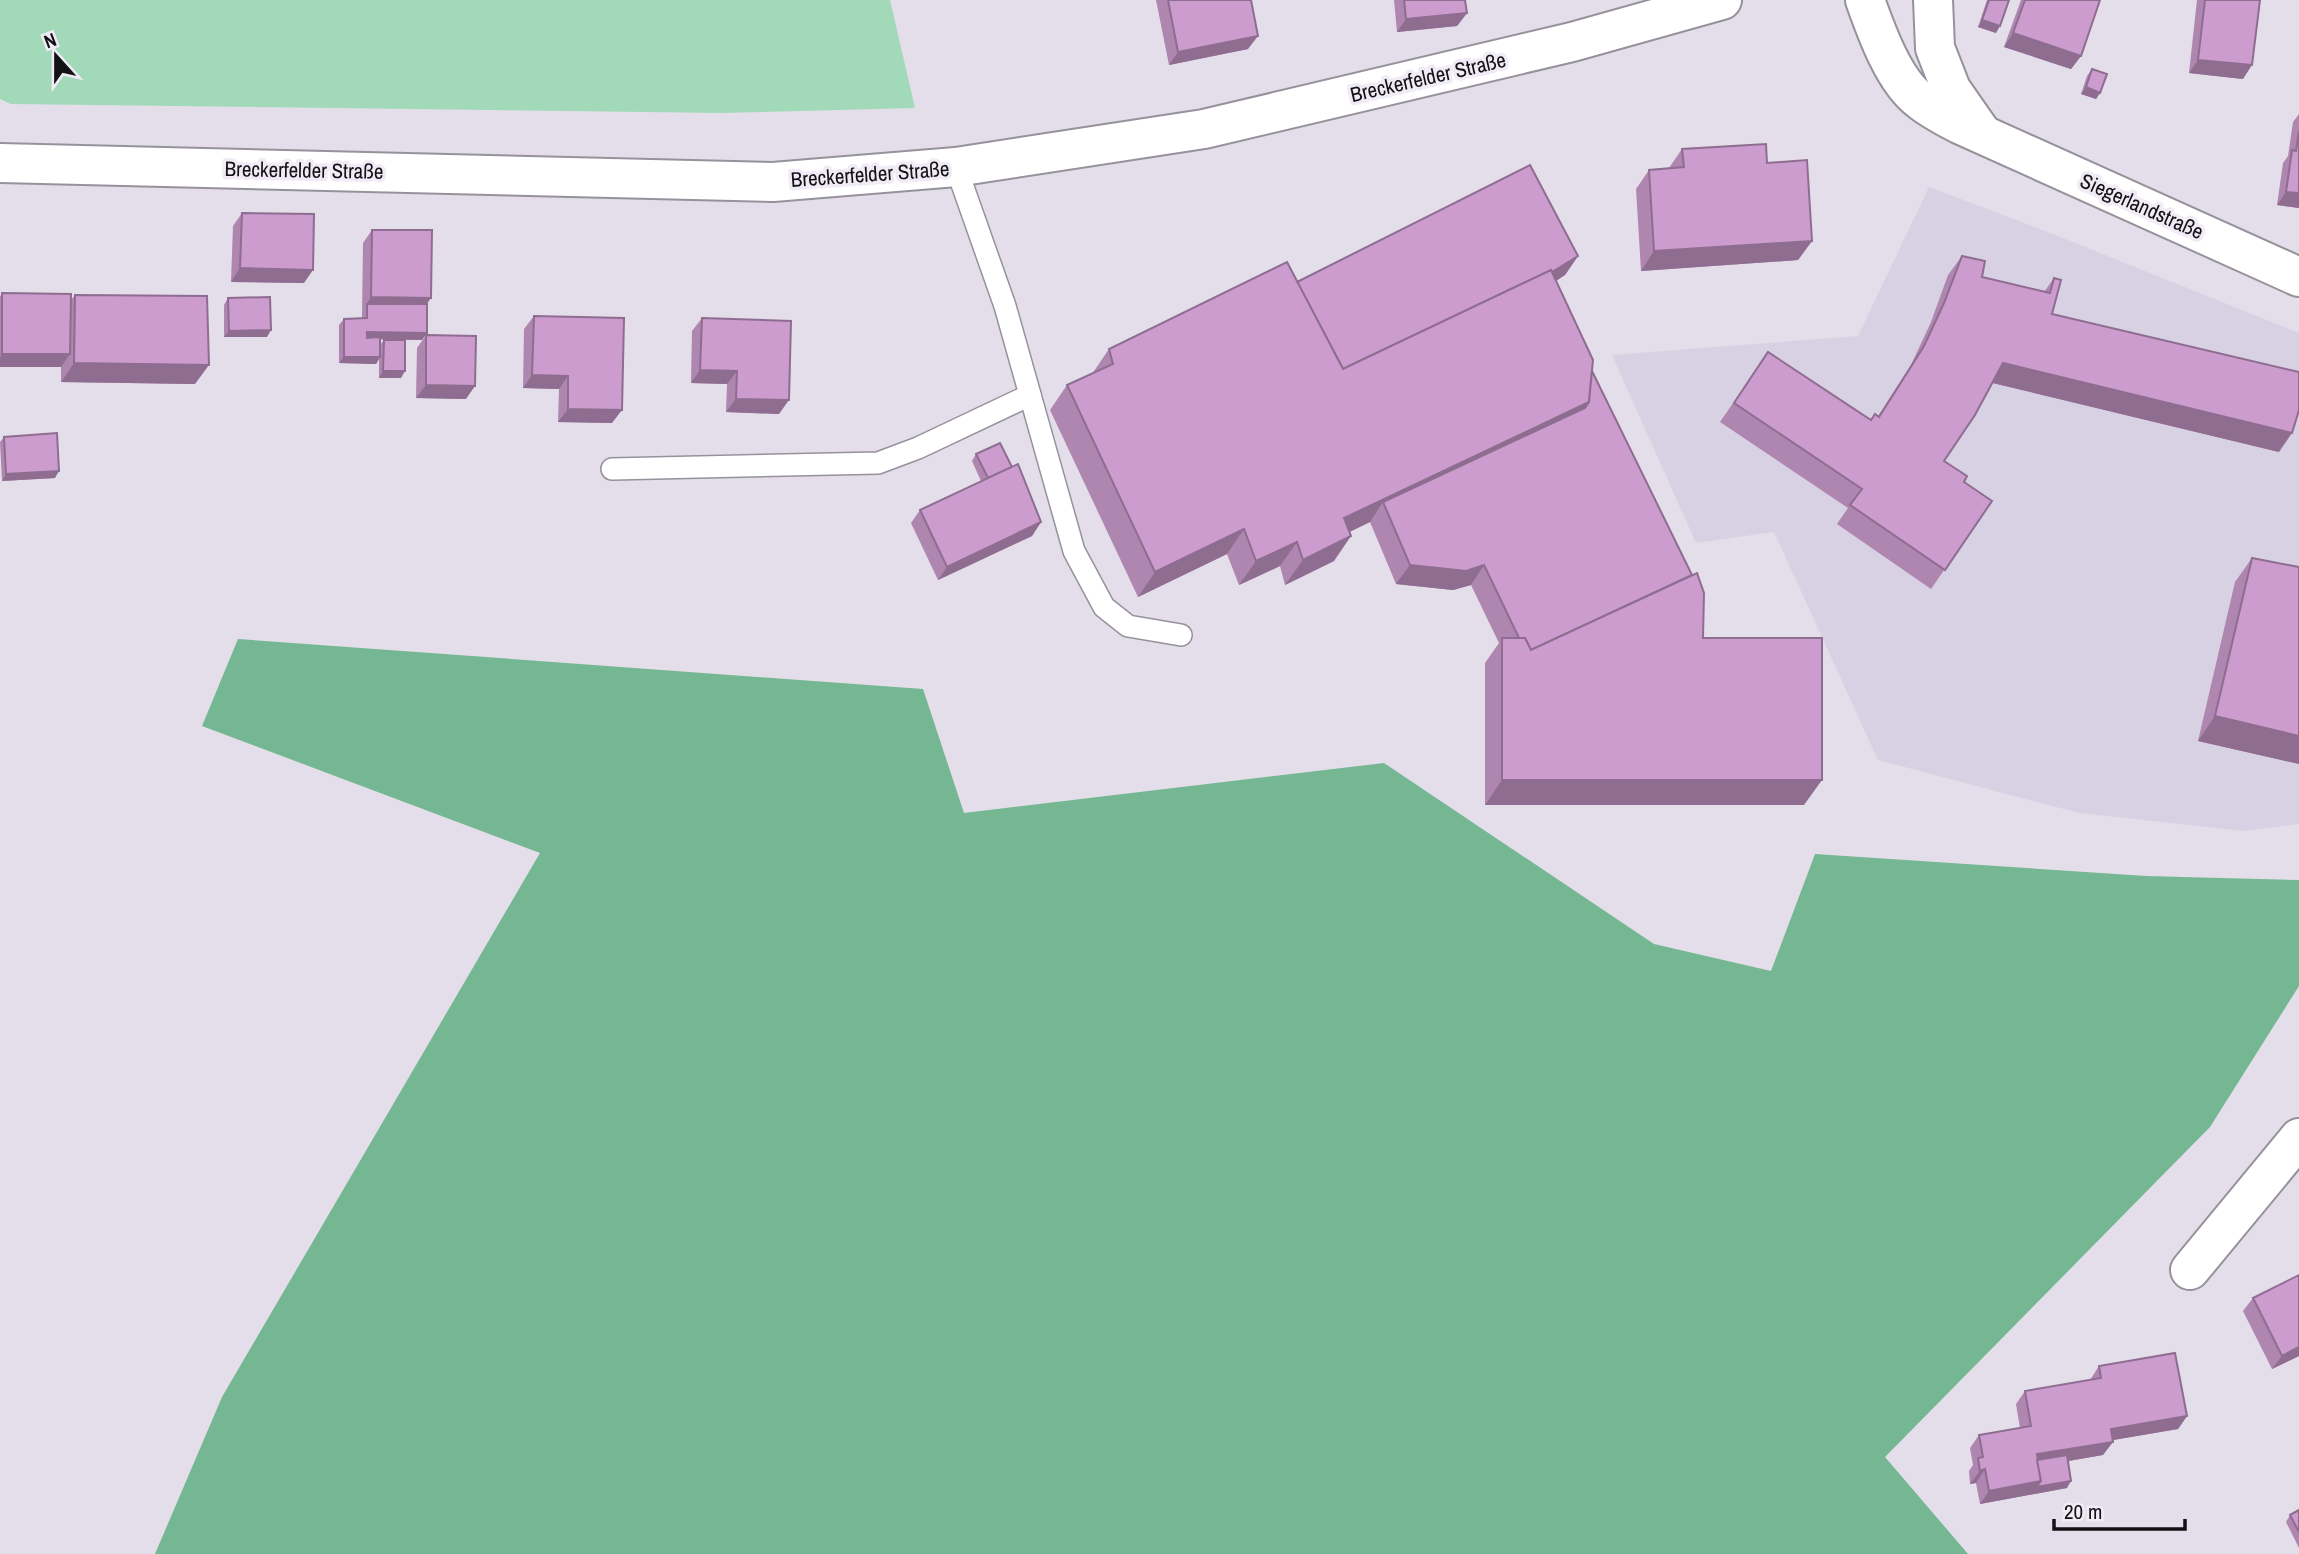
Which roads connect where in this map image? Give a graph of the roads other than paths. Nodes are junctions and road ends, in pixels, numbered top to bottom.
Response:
1 (1722, 0) edge
2 (1866, 0) edge
3 (1933, 0) edge
4 (1985, 136) junction
5 (0, 163) edge
6 (956, 167) junction
7 (2299, 277) edge
8 (1030, 396) junction
9 (611, 469) dead end
10 (1181, 635) dead end
11 (2299, 1138) edge
12 (2190, 1270) dead end

1 - 6 main road, Breckerfelder Straße
2 - 4 main road, Siegerlandstraße
3 - 4 main road, Siegerlandstraße
4 - 7 main road, Siegerlandstraße
5 - 6 main road, Breckerfelder Straße
6 - 8 lane
8 - 9 lane
8 - 10 lane
11 - 12 main road

